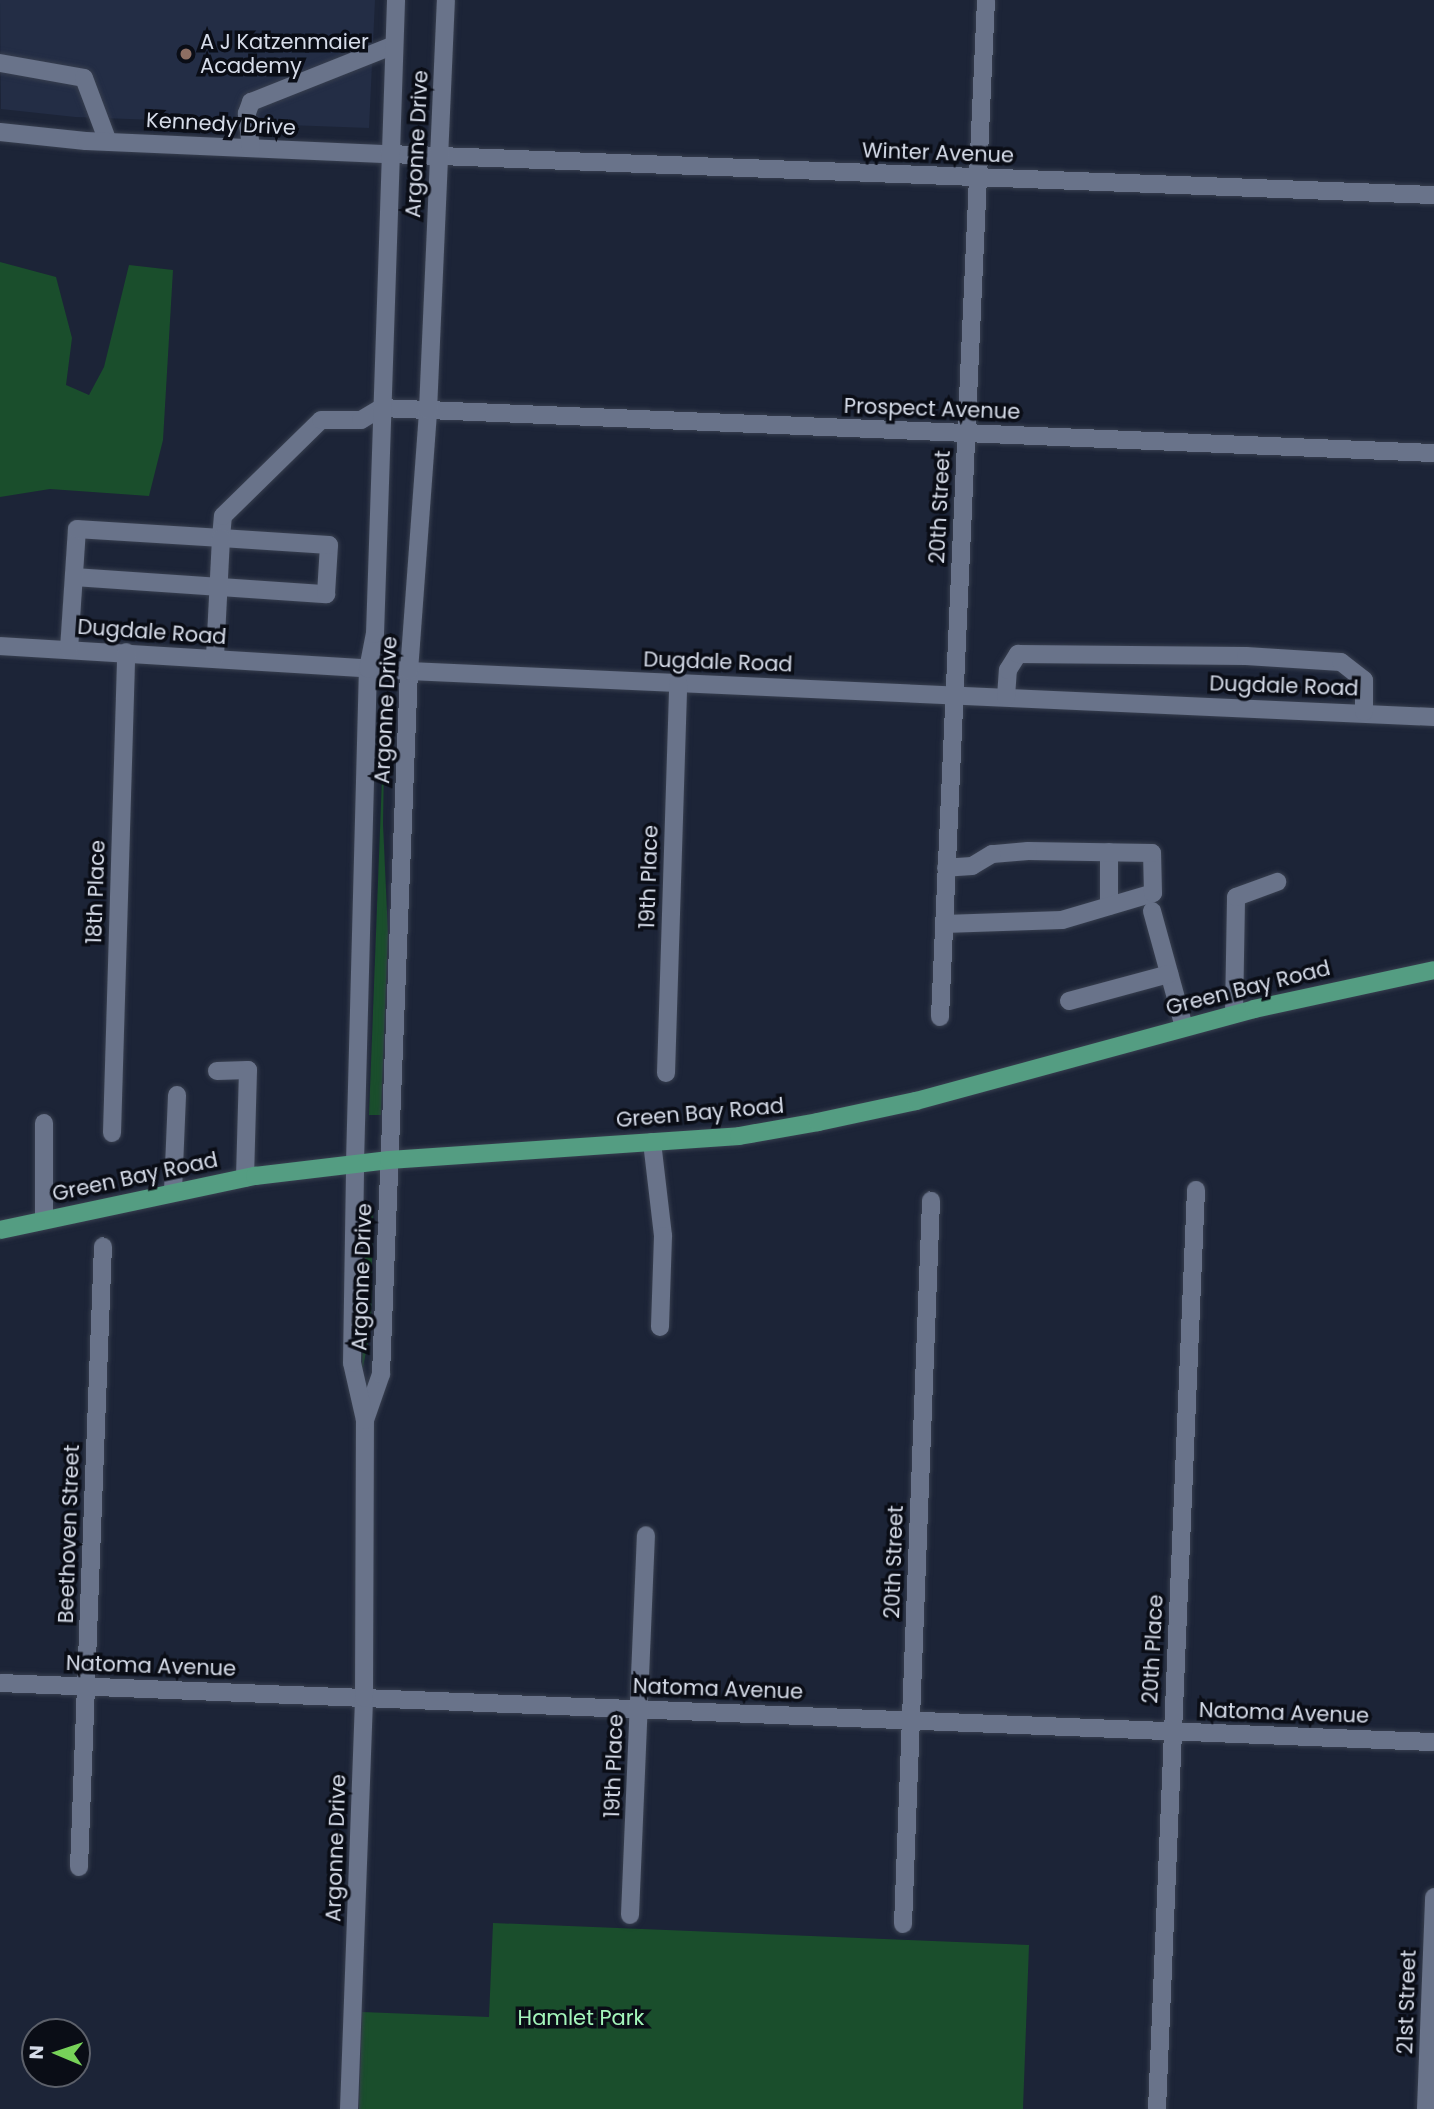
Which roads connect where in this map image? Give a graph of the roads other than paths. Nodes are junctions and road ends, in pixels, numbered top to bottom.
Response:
1 (396, 0) edge
2 (446, 0) edge
3 (986, 0) edge
4 (394, 45) junction
5 (0, 63) edge
6 (0, 132) edge
7 (108, 142) junction
8 (251, 148) junction
9 (389, 154) junction
10 (440, 156) junction
11 (978, 177) junction
12 (1434, 195) edge
13 (381, 408) junction
14 (428, 410) junction
15 (966, 433) junction
16 (1434, 453) edge
17 (221, 538) junction
18 (74, 576) junction
19 (219, 587) junction
20 (0, 646) edge
21 (69, 649) junction
22 (126, 652) junction
23 (215, 658) junction
24 (368, 669) junction
25 (409, 671) junction
26 (678, 683) junction
27 (954, 695) junction
28 (1006, 697) junction
29 (1364, 712) junction
30 (1434, 717) edge
31 (1109, 852) junction
32 (946, 868) junction
33 (1277, 883) dead end
34 (1109, 906) junction
35 (1152, 911) dead end
36 (944, 924) junction
37 (1434, 970) edge
38 (1169, 974) junction
39 (1069, 1000) dead end
40 (1234, 1014) junction
41 (940, 1017) dead end
42 (1184, 1027) junction
43 (217, 1070) dead end
44 (666, 1073) dead end
45 (177, 1095) dead end
46 (44, 1123) dead end
47 (112, 1133) dead end
48 (652, 1142) junction
49 (390, 1160) junction
50 (355, 1163) junction
51 (245, 1178) junction
52 (1196, 1190) dead end
53 (173, 1191) junction
54 (931, 1201) dead end
55 (44, 1219) junction
56 (0, 1230) edge
57 (103, 1246) dead end
58 (660, 1327) dead end
59 (365, 1420) junction
60 (646, 1535) dead end
61 (0, 1683) edge
62 (86, 1686) junction
63 (364, 1698) junction
64 (639, 1709) junction
65 (911, 1720) junction
66 (1172, 1731) junction
67 (1434, 1742) edge
68 (79, 1867) dead end
69 (1434, 1897) edge
70 (631, 1915) dead end
71 (903, 1924) dead end
72 (349, 2109) edge
73 (1157, 2109) edge
74 (1426, 2109) edge

1 - 4 street, Argonne Drive
2 - 10 street, Argonne Drive
3 - 11 street, 20th Street
4 - 8 street
4 - 9 street, Argonne Drive
5 - 7 street
6 - 7 street, Kennedy Drive
7 - 8 street, Kennedy Drive
8 - 9 street, Kennedy Drive
9 - 10 street, Kennedy Drive
9 - 13 street, Argonne Drive
10 - 11 street, Winter Avenue
10 - 14 street, Argonne Drive
11 - 12 street, Winter Avenue
11 - 15 street, 20th Street
13 - 14 street, Prospect Avenue
13 - 17 street
13 - 24 street, Argonne Drive
14 - 15 street, Prospect Avenue
14 - 25 street, Argonne Drive
15 - 16 street, Prospect Avenue
15 - 27 street, 20th Street
17 - 18 street
17 - 19 street
17 - 19 street
18 - 19 street
18 - 21 street
19 - 23 street
20 - 21 street, Dugdale Road
21 - 22 street, Dugdale Road
22 - 23 street, Dugdale Road
22 - 47 street, 18th Place
23 - 24 street, Dugdale Road
24 - 25 street, Dugdale Road
24 - 50 street, Argonne Drive
25 - 26 street, Dugdale Road
25 - 49 street, Argonne Drive
26 - 27 street, Dugdale Road
26 - 44 street, 19th Place
27 - 28 street, Dugdale Road
27 - 32 street, 20th Street
28 - 29 street, Dugdale Road
28 - 29 street
29 - 30 street, Dugdale Road
31 - 32 street
31 - 34 street
31 - 34 street
32 - 36 street, 20th Street
33 - 40 street
34 - 36 street
35 - 38 street
36 - 41 street, 20th Street
37 - 40 main road, Green Bay Road
38 - 39 street
38 - 42 street
40 - 42 main road, Green Bay Road
42 - 48 main road, Green Bay Road
43 - 51 street
45 - 53 street
46 - 55 street
48 - 49 main road, Green Bay Road
48 - 58 street
49 - 50 main road, Green Bay Road
49 - 59 street, Argonne Drive
50 - 51 main road, Green Bay Road
50 - 59 street, Argonne Drive
51 - 53 main road, Green Bay Road
52 - 66 street, 20th Place
53 - 55 main road, Green Bay Road
54 - 65 street, 20th Street
55 - 56 main road, Green Bay Road
57 - 62 street, Beethoven Street
59 - 63 street, Argonne Drive
60 - 64 street, 19th Place
61 - 62 street, Natoma Avenue
62 - 63 street, Natoma Avenue
62 - 68 street, Beethoven Street
63 - 64 street, Natoma Avenue
63 - 72 street, Argonne Drive
64 - 65 street, Natoma Avenue
64 - 70 street, 19th Place
65 - 66 street, Natoma Avenue
65 - 71 street, 20th Street
66 - 67 street, Natoma Avenue
66 - 73 street, 20th Place
69 - 74 street, 21st Street

